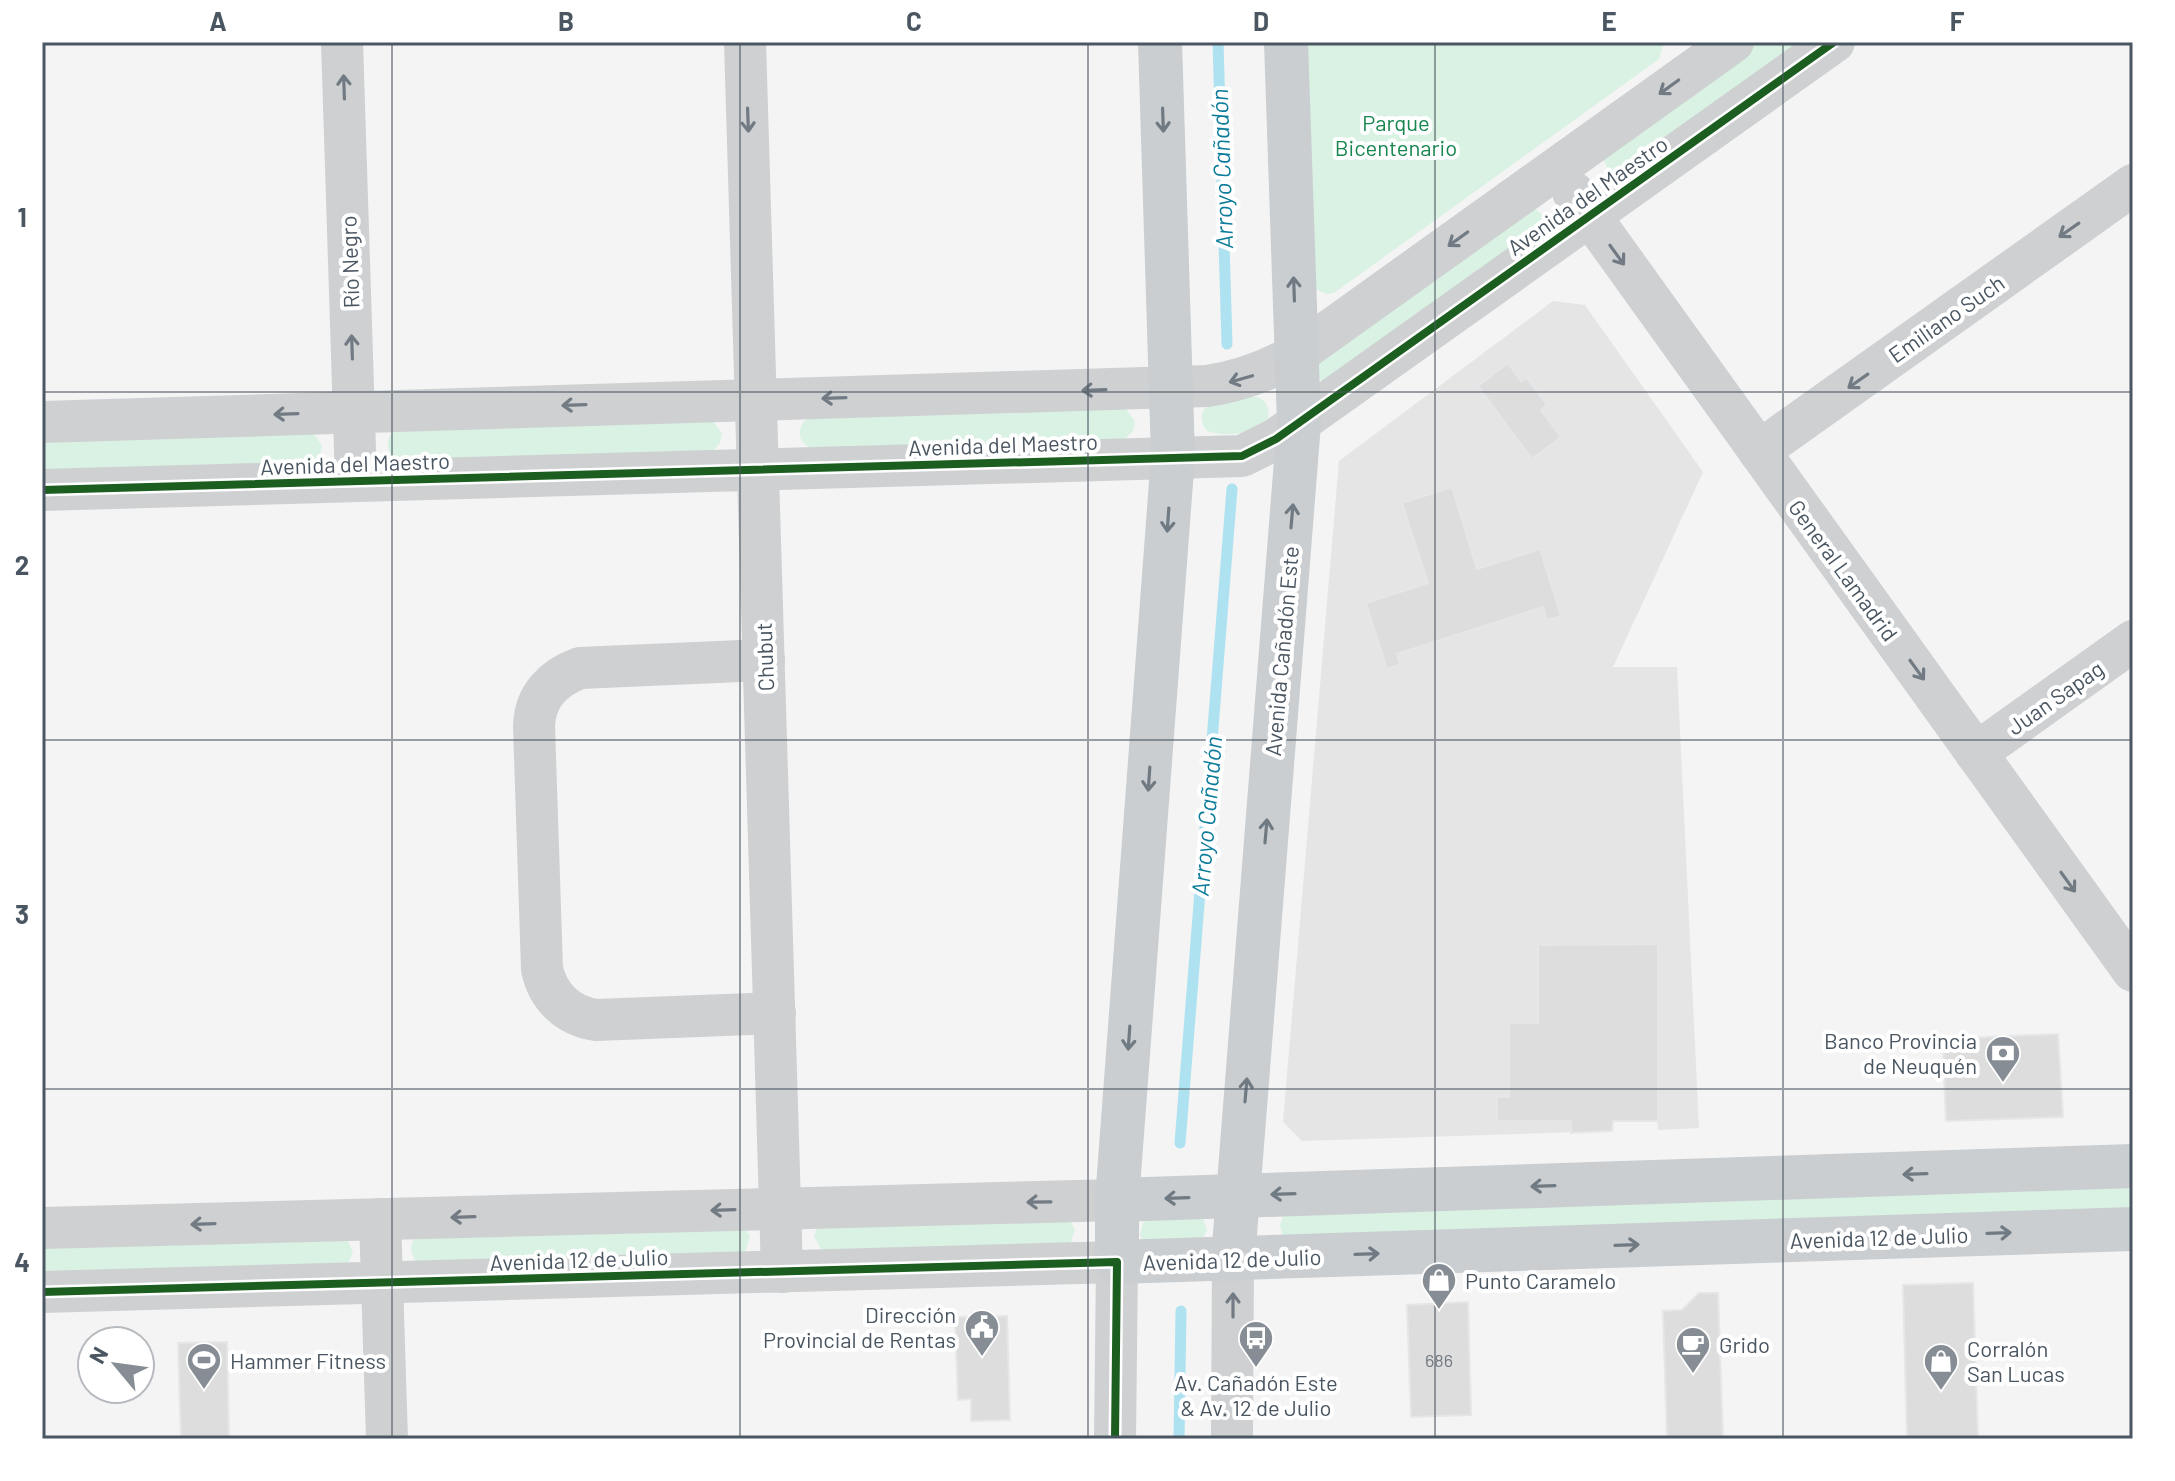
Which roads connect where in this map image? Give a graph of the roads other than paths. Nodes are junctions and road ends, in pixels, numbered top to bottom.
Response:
1 (342, 42) edge
2 (745, 42) edge
3 (1160, 42) edge
4 (1286, 42) edge
5 (1733, 42) edge
6 (1834, 42) edge
7 (1556, 169) junction
8 (2133, 185) edge
9 (1589, 216) junction
10 (1297, 354) junction
11 (1172, 387) junction
12 (756, 400) junction
13 (354, 412) junction
14 (42, 422) edge
15 (1299, 423) junction
16 (1759, 451) junction
17 (1173, 456) junction
18 (758, 469) junction
19 (356, 481) junction
20 (42, 490) edge
21 (2133, 641) edge
22 (764, 660) junction
23 (1976, 753) junction
24 (2133, 971) edge
25 (775, 1013) junction
26 (2133, 1166) edge
27 (1237, 1196) junction
28 (1117, 1200) junction
29 (780, 1208) junction
30 (380, 1219) junction
31 (42, 1228) edge
32 (2133, 1229) edge
33 (1233, 1259) junction
34 (1117, 1262) junction
35 (782, 1272) junction
36 (383, 1283) junction
37 (42, 1292) edge
38 (387, 1439) edge
39 (1115, 1439) edge
40 (1232, 1439) edge

13 -> 1 street, Río Negro
2 -> 12 street, Chubut
3 -> 11 main road
10 -> 4 main road, Avenida Cañadón Este
5 -> 7 street, Avenida del Maestro
6 - 9 street, Avenida del Maestro
7 - 9 street, General Lamadrid
7 -> 10 street, Avenida del Maestro
8 -> 16 street, Emiliano Such
9 - 15 street, Avenida del Maestro
9 -> 16 street, General Lamadrid
10 -> 11 street, Avenida del Maestro
10 - 15 main road, Avenida Cañadón Este
11 -> 12 street, Avenida del Maestro
11 - 17 main road
12 -> 13 street, Avenida del Maestro
12 - 18 street, Chubut
13 -> 14 street, Avenida del Maestro
13 - 19 street, Río Negro
15 - 17 street, Avenida del Maestro
27 -> 15 main road, Avenida Cañadón Este
16 -> 23 street, General Lamadrid
17 - 18 street, Avenida del Maestro
17 -> 28 main road
18 - 19 street, Avenida del Maestro
18 - 22 street, Chubut
19 - 20 street, Avenida del Maestro
21 - 23 street, Juan Sapag
22 - 25 street, Chubut
22 - 25 street
23 -> 24 street, General Lamadrid
25 - 29 street, Chubut
26 -> 27 main road, Avenida 12 de Julio
27 -> 28 main road, Avenida 12 de Julio
27 - 33 main road, Avenida Cañadón Este
28 -> 29 street, Avenida 12 de Julio
28 - 34 main road
29 -> 30 street, Avenida 12 de Julio
29 - 35 street, Chubut
30 -> 31 street, Avenida 12 de Julio
30 - 36 street
33 -> 32 main road, Avenida 12 de Julio
33 - 34 main road, Avenida 12 de Julio
40 -> 33 street
34 - 35 street, Avenida 12 de Julio
34 - 39 street
35 - 36 street, Avenida 12 de Julio
36 - 37 street, Avenida 12 de Julio
36 - 38 street

